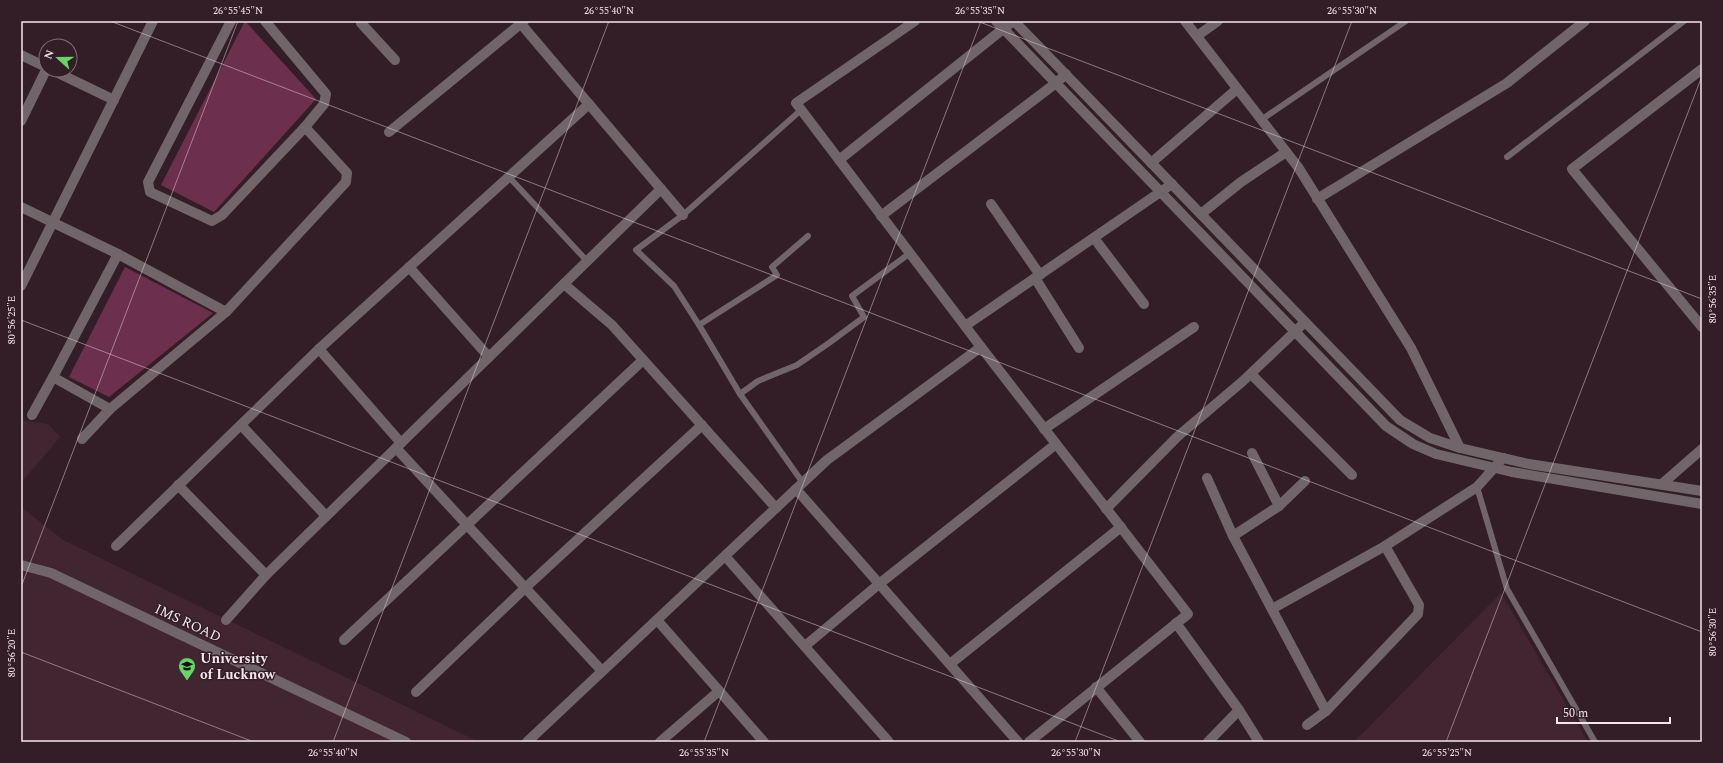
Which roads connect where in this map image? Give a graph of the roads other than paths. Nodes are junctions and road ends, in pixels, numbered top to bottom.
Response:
1 (153, 21) edge
2 (230, 21) edge
3 (265, 21) edge
4 (362, 21) edge
5 (915, 21) edge
6 (1014, 21) edge
7 (1186, 21) edge
8 (1218, 21) edge
9 (1406, 21) edge
10 (1585, 21) edge
11 (1684, 21) edge
12 (522, 22) edge
13 (1000, 25) edge
14 (1197, 36) junction
15 (21, 54) edge
16 (395, 60) dead end
17 (38, 63) edge
18 (1702, 69) edge
19 (1066, 74) junction
20 (42, 78) edge
21 (69, 78) edge
22 (1056, 83) junction
23 (1237, 88) junction
24 (114, 100) junction
25 (589, 104) junction
26 (801, 110) junction
27 (1261, 120) junction
28 (21, 121) edge
29 (305, 127) junction
30 (389, 132) dead end
31 (1286, 152) junction
32 (1507, 157) dead end
33 (839, 160) junction
34 (1151, 163) junction
35 (509, 177) junction
36 (1172, 184) junction
37 (661, 189) junction
38 (1162, 192) junction
39 (1318, 199) junction
40 (991, 204) dead end
41 (21, 207) edge
42 (1200, 214) junction
43 (683, 215) junction
44 (881, 216) junction
45 (53, 222) junction
46 (808, 236) dead end
47 (1094, 238) junction
48 (910, 253) junction
49 (118, 254) junction
50 (587, 261) junction
51 (409, 267) junction
52 (1037, 276) junction
53 (564, 284) junction
54 (21, 286) edge
55 (1144, 304) dead end
56 (226, 312) junction
57 (1305, 322) junction
58 (699, 325) junction
59 (964, 326) junction
60 (1194, 327) dead end
61 (1702, 327) edge
62 (1296, 332) junction
63 (981, 347) junction
64 (1079, 348) dead end
65 (319, 349) junction
66 (488, 357) junction
67 (643, 360) junction
68 (1251, 374) junction
69 (53, 376) junction
70 (740, 394) junction
71 (110, 409) junction
72 (32, 415) dead end
73 (241, 425) junction
74 (702, 426) junction
75 (1044, 429) junction
76 (82, 439) dead end
77 (1056, 444) junction
78 (398, 445) junction
79 (1460, 448) junction
80 (1702, 449) edge
81 (1252, 453) dead end
82 (1503, 458) junction
83 (1494, 468) junction
84 (1352, 475) dead end
85 (1599, 475) junction
86 (1207, 478) dead end
87 (1305, 481) dead end
88 (1662, 484) junction
89 (178, 486) junction
90 (800, 486) junction
91 (1598, 486) junction
92 (1477, 487) junction
93 (1702, 491) edge
94 (1702, 504) edge
95 (1279, 506) junction
96 (776, 508) junction
97 (1106, 509) junction
98 (326, 516) junction
99 (467, 525) junction
100 (1121, 527) junction
101 (1233, 536) junction
102 (116, 546) dead end
103 (1385, 546) junction
104 (725, 556) junction
105 (21, 565) edge
106 (266, 574) junction
107 (879, 584) junction
108 (525, 588) junction
109 (1272, 610) junction
110 (226, 620) dead end
111 (657, 620) junction
112 (1176, 623) junction
113 (344, 640) dead end
114 (805, 646) junction
115 (950, 664) junction
116 (602, 671) junction
117 (1096, 687) junction
118 (719, 691) junction
119 (416, 692) dead end
120 (1239, 710) junction
121 (1326, 711) junction
122 (1307, 725) dead end
123 (1034, 740) edge
124 (406, 742) edge
125 (527, 742) edge
126 (660, 742) edge
127 (764, 742) edge
128 (889, 742) edge
129 (1018, 742) edge
130 (1140, 742) edge
131 (1208, 742) edge
132 (1259, 742) edge
133 (1595, 742) edge

1 - 24 street
2 - 29 street
3 - 29 street
4 - 16 street
5 - 26 street
6 - 13 street
6 - 19 street
7 - 14 street
8 - 14 street
9 - 27 lane
10 - 39 street
11 - 32 lane
12 - 25 street
12 - 30 street
13 - 22 street
13 - 33 street
14 - 23 street
15 - 17 street
18 - 61 street
19 - 22 street
19 - 34 street
20 - 28 street
21 - 24 street
22 - 38 street
22 - 44 street
23 - 27 street
23 - 34 street
24 - 45 street
25 - 35 street
25 - 37 street
26 - 33 street
26 - 43 lane
27 - 31 street
29 - 56 street
31 - 39 street
31 - 42 street
33 - 44 street
34 - 36 street
35 - 50 lane
35 - 51 street
36 - 38 street
36 - 42 street
37 - 43 street
37 - 50 street
38 - 47 street
38 - 62 street
39 - 79 street
40 - 52 street
41 - 45 street
42 - 57 street
43 - 58 lane
44 - 48 street
45 - 49 street
45 - 54 street
46 - 58 lane
47 - 52 street
47 - 55 street
48 - 59 street
48 - 70 lane
49 - 56 street
49 - 69 street
50 - 53 street
51 - 65 street
51 - 66 street
52 - 59 street
52 - 64 street
53 - 66 street
53 - 67 street
56 - 71 street
57 - 62 street
57 - 79 street
58 - 70 lane
59 - 63 street
60 - 75 street
62 - 68 street
62 - 83 street
63 - 75 street
63 - 90 street
65 - 73 street
65 - 78 street
66 - 78 street
67 - 74 street
67 - 99 street
68 - 84 street
68 - 97 street
69 - 71 street
69 - 72 street
70 - 90 lane
71 - 76 street
73 - 89 street
73 - 98 street
74 - 96 street
74 - 108 street
75 - 77 street
77 - 97 street
77 - 107 street
78 - 98 street
78 - 99 street
79 - 82 street
80 - 88 street
81 - 95 street
82 - 83 street
82 - 85 street
83 - 91 street
83 - 92 street
85 - 88 street
85 - 91 street
86 - 101 street
87 - 95 street
88 - 93 street
89 - 102 street
89 - 106 street
90 - 96 street
90 - 107 street
91 - 94 street
92 - 103 street
92 - 133 lane
95 - 101 street
96 - 104 street
97 - 100 street
98 - 106 street
99 - 108 street
99 - 113 street
100 - 112 street
100 - 115 street
101 - 109 street
103 - 109 street
103 - 121 street
104 - 111 street
104 - 114 street
105 - 124 street, IMS ROAD
106 - 110 street
107 - 114 street
107 - 115 street
108 - 116 street
108 - 119 street
109 - 121 street
111 - 116 street
111 - 118 street
112 - 117 street
112 - 120 street
114 - 128 street
115 - 129 street
116 - 125 street
117 - 123 street
117 - 130 street
118 - 126 street
118 - 127 street
120 - 131 street
120 - 132 street
121 - 122 street

